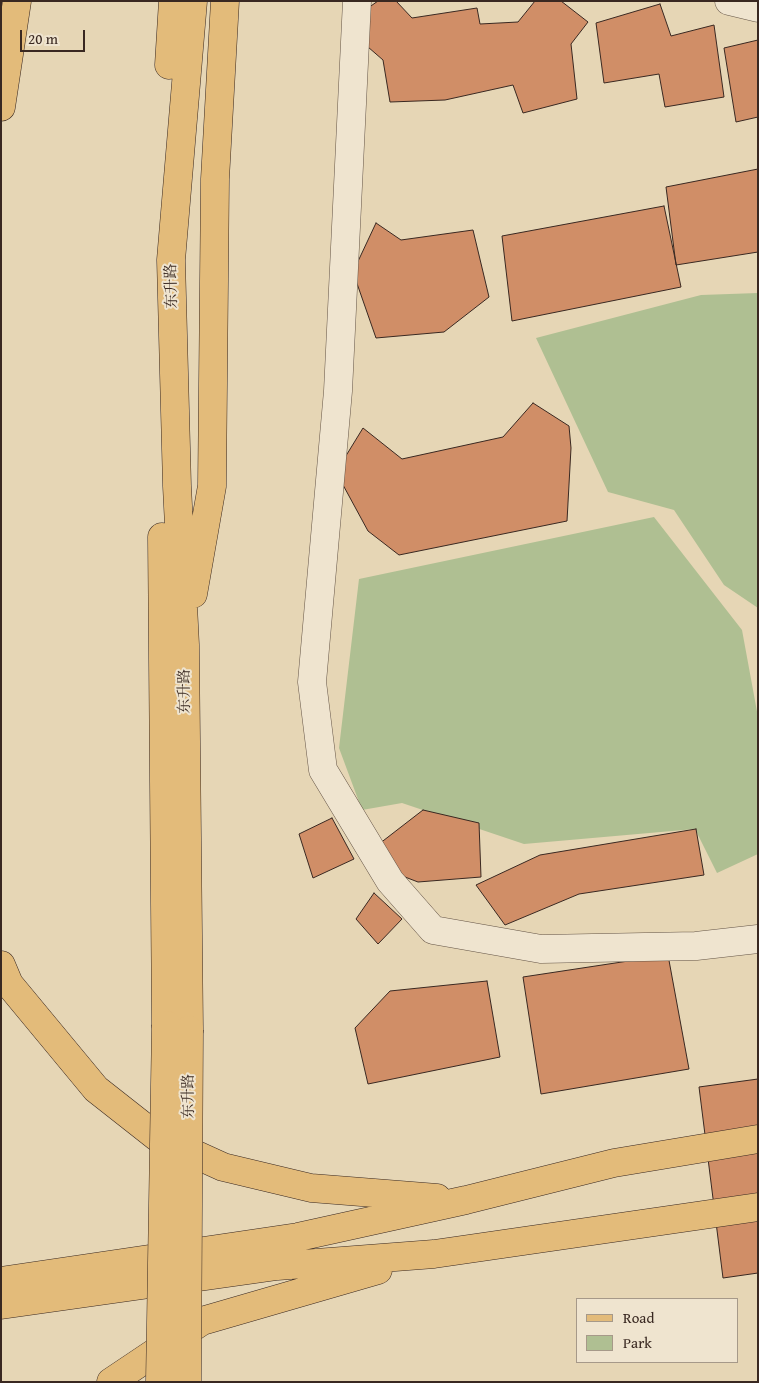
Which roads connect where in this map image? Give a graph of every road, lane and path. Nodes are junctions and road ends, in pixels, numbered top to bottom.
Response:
1 (17, 1) edge
2 (173, 1) edge
3 (193, 1) edge
4 (225, 1) edge
5 (357, 1) edge
6 (729, 1) edge
7 (758, 8) edge
8 (1, 107) edge
9 (185, 645) junction
10 (758, 939) edge
11 (1, 965) edge
12 (178, 1028) junction
13 (752, 1139) edge
14 (466, 1200) junction
15 (756, 1207) edge
16 (434, 1254) junction
17 (1, 1281) edge
18 (1, 1305) edge
19 (111, 1382) edge
20 (160, 1382) edge
21 (187, 1382) edge

1 - 8 main road
2 - 12 main road, 东升路
3 - 9 main road, 东升路
4 - 9 main road
5 - 10 lane
6 - 7 lane
9 - 12 main road, 东升路
11 - 14 main road
12 - 20 main road, 东升路, bridge
12 - 21 main road, 东升路, bridge
13 - 14 main road
14 - 17 main road
15 - 16 main road
16 - 18 main road
16 - 19 main road

